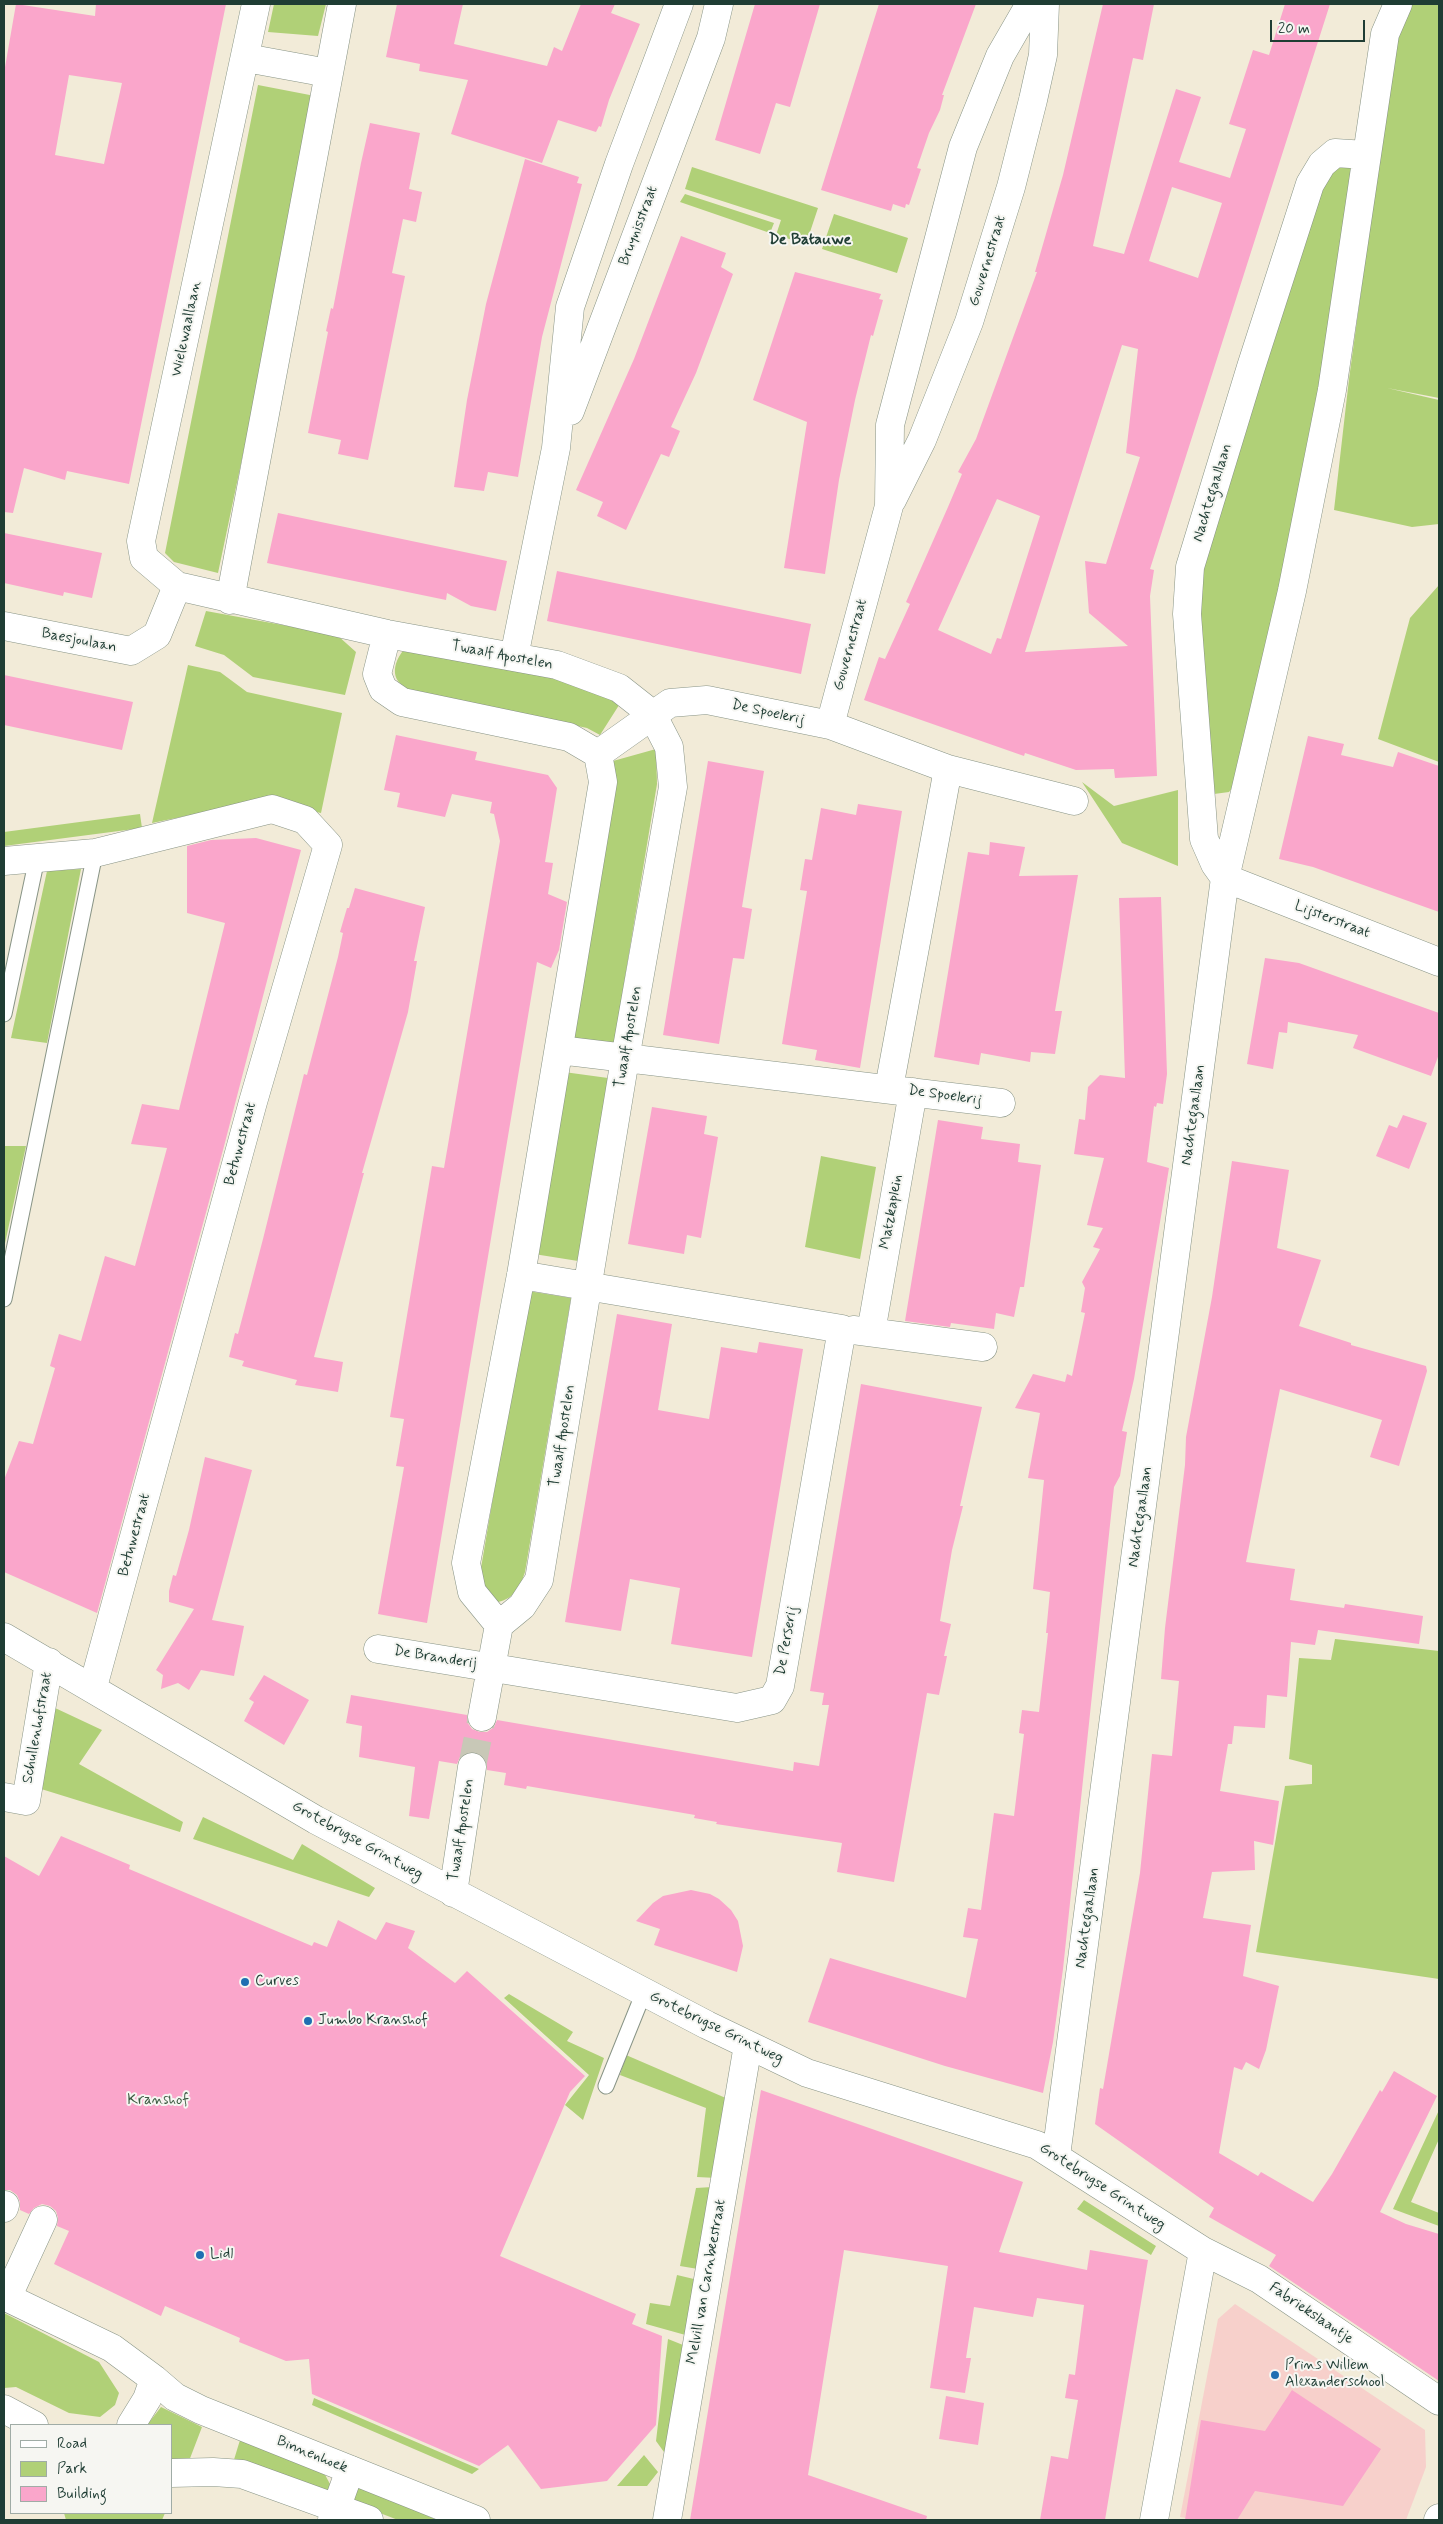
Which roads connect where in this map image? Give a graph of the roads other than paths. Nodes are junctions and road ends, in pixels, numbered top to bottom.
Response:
1 (256, 4) edge
2 (342, 4) edge
3 (679, 4) edge
4 (719, 4) edge
5 (1030, 4) edge
6 (1045, 4) edge
7 (1398, 4) edge
8 (246, 58) junction
9 (328, 73) junction
10 (1366, 155) junction
11 (556, 448) junction
12 (889, 506) junction
13 (177, 586) junction
14 (230, 600) junction
15 (4, 626) edge
16 (387, 634) junction
17 (514, 658) junction
18 (652, 714) junction
19 (830, 725) junction
20 (598, 754) junction
21 (948, 769) junction
22 (1074, 801) dead end
23 (95, 853) junction
24 (37, 858) junction
25 (4, 861) edge
26 (1225, 878) junction
27 (1439, 962) edge
28 (4, 1014) edge
29 (559, 1050) junction
30 (625, 1059) junction
31 (901, 1090) junction
32 (1001, 1103) dead end
33 (521, 1275) junction
34 (588, 1286) junction
35 (4, 1299) edge
36 (842, 1329) junction
37 (871, 1332) junction
38 (983, 1347) dead end
39 (498, 1625) junction
40 (4, 1637) edge
41 (378, 1649) dead end
42 (49, 1662) junction
43 (491, 1667) junction
44 (93, 1688) junction
45 (482, 1717) tunnel mouth
46 (472, 1767) tunnel mouth
47 (4, 1797) edge
48 (452, 1893) junction
49 (644, 1992) junction
50 (748, 2045) junction
51 (606, 2086) dead end
52 (1056, 2156) junction
53 (43, 2220) dead end
54 (1203, 2252) junction
55 (5, 2297) edge
56 (154, 2379) junction
57 (1439, 2401) edge
58 (4, 2409) edge
59 (32, 2424) edge
60 (132, 2424) edge
61 (350, 2470) junction
62 (172, 2473) edge
63 (335, 2514) edge
64 (369, 2520) edge
65 (476, 2520) edge
66 (667, 2520) edge
67 (1154, 2520) edge

1 - 8 street, Wielewaallaan
2 - 9 street
3 - 11 street, Bruynisstraat
4 - 11 street, Bruynisstraat
5 - 12 street, Gouvernestraat
6 - 12 street, Gouvernestraat
7 - 10 street, Nachtegaallaan
8 - 9 street
8 - 13 street, Wielewaallaan
9 - 14 street
10 - 26 street, Nachtegaallaan
10 - 26 street, Nachtegaallaan
11 - 17 street, Bruynisstraat
12 - 19 street, Gouvernestraat
13 - 14 street, Twaalf Apostelen
13 - 15 street, Baesjoulaan
14 - 16 street, Twaalf Apostelen
16 - 17 street, Twaalf Apostelen
16 - 20 street
17 - 18 street, Twaalf Apostelen
18 - 19 street, De Spoelerij
18 - 20 street, De Spoelerij
18 - 30 street, Twaalf Apostelen
19 - 21 street, De Spoelerij
20 - 29 street
21 - 22 street, De Spoelerij
21 - 31 street, De Spoelerij
23 - 24 street
23 - 35 lane
23 - 44 street, Betuwestraat
24 - 25 street
24 - 28 lane
26 - 27 street, Lijsterstraat
26 - 52 street, Nachtegaallaan
29 - 30 street, De Spoelerij
29 - 33 street
30 - 31 street, De Spoelerij
30 - 34 street, Twaalf Apostelen
31 - 32 street, De Spoelerij
31 - 37 street, Matzkaplein
33 - 34 street
33 - 39 street
34 - 36 street
34 - 39 street, Twaalf Apostelen
36 - 37 street
36 - 43 street, De Perserij
37 - 38 street
39 - 43 street
40 - 42 street, Grotebrugse Grintweg
41 - 43 street, De Branderij
42 - 44 street, Grotebrugse Grintweg
42 - 47 street, Schullenhofstraat
43 - 45 street
44 - 48 street, Grotebrugse Grintweg
46 - 48 street, Twaalf Apostelen
48 - 49 street, Grotebrugse Grintweg
49 - 50 street, Grotebrugse Grintweg
49 - 51 lane
50 - 52 street, Grotebrugse Grintweg
50 - 66 street, Melvill van Carnbeestraat
52 - 54 street, Grotebrugse Grintweg
53 - 55 street
54 - 57 street, Fabriekslaantje
54 - 67 street
55 - 56 street, Binnenhoek
56 - 60 street
56 - 61 street, Binnenhoek
58 - 59 street
61 - 63 street
61 - 65 street, Binnenhoek
62 - 63 street
63 - 64 street

